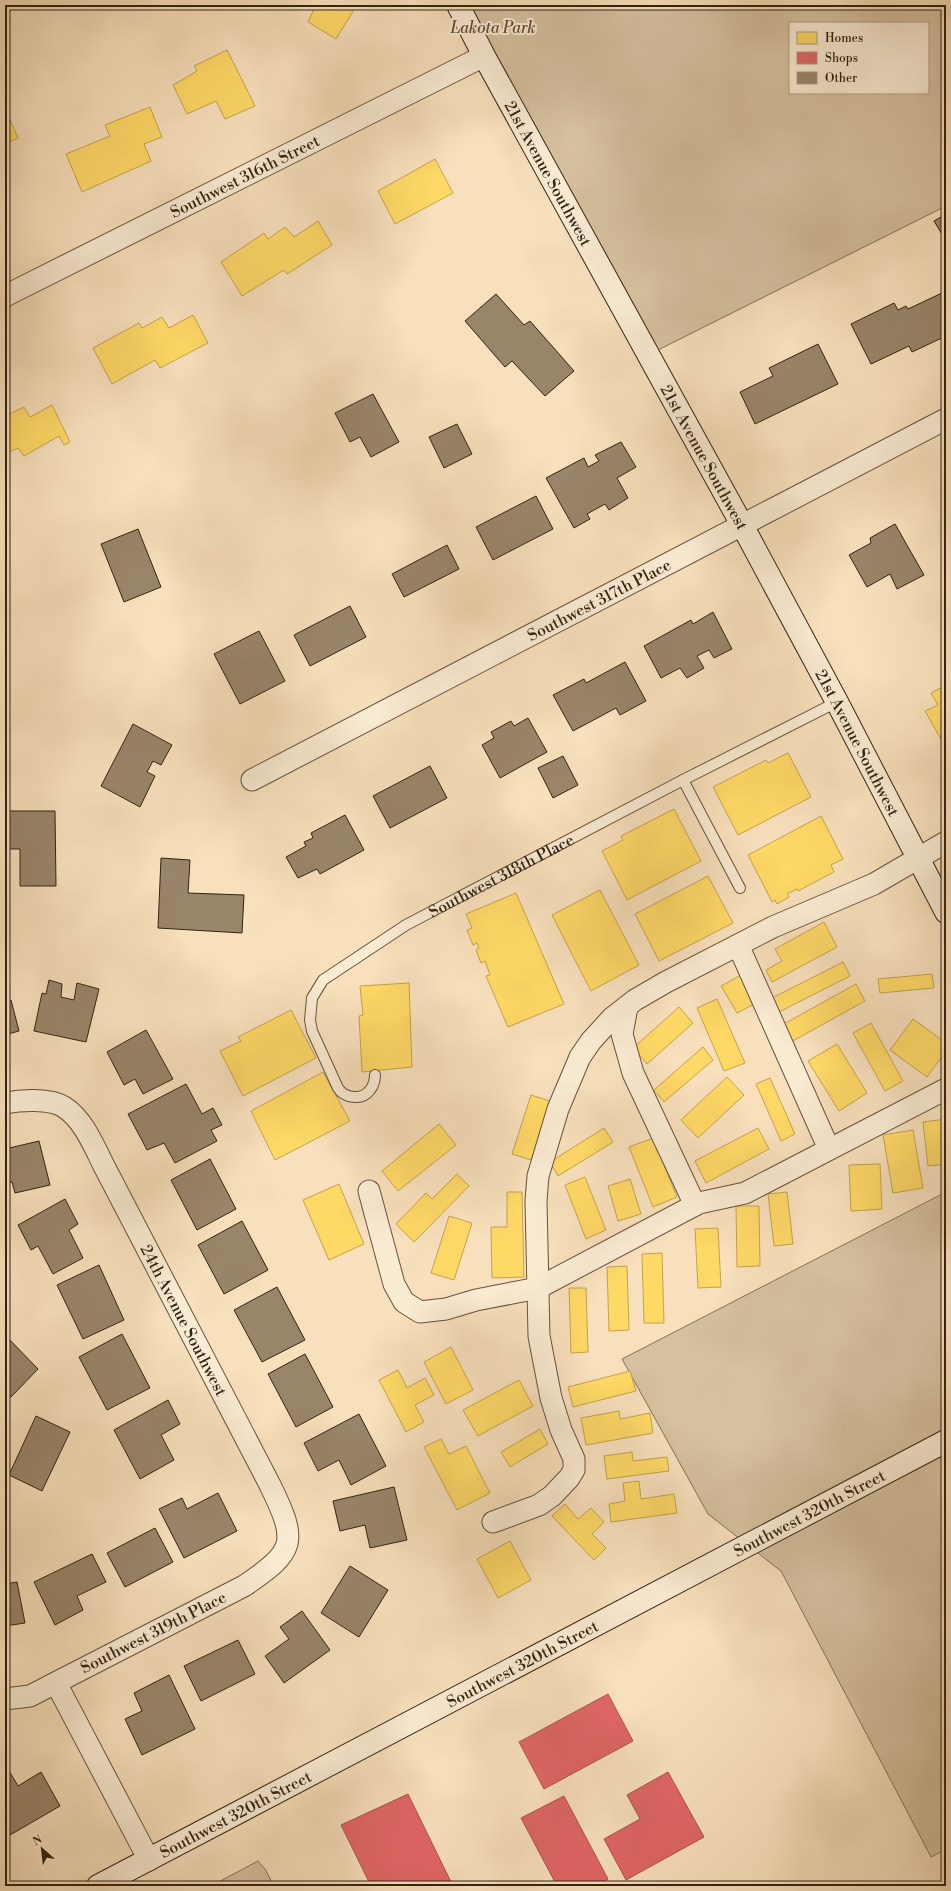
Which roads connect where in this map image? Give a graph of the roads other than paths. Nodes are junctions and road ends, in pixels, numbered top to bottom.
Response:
1 (458, 5) edge
2 (484, 56) junction
3 (5, 296) edge
4 (946, 418) edge
5 (742, 525) junction
6 (837, 702) junction
7 (252, 780) dead end
8 (684, 780) junction
9 (946, 842) edge
10 (918, 858) junction
11 (740, 888) dead end
12 (946, 912) edge
13 (738, 945) junction
14 (627, 1007) junction
15 (375, 1075) dead end
16 (946, 1089) edge
17 (5, 1103) edge
18 (829, 1149) junction
19 (369, 1191) dead end
20 (695, 1205) junction
21 (538, 1288) junction
22 (946, 1441) edge
23 (493, 1522) dead end
24 (288, 1544) joint
25 (56, 1683) junction
26 (5, 1699) edge
27 (149, 1860) junction
28 (98, 1886) edge

1 - 2 main road, 21st Avenue Southwest
2 - 3 street, Southwest 316th Street
2 - 5 main road, 21st Avenue Southwest
4 - 5 street, Southwest 317th Place
5 - 6 main road, 21st Avenue Southwest
5 - 7 street, Southwest 317th Place
6 - 8 lane, Southwest 318th Place
6 - 10 main road, 21st Avenue Southwest
8 - 11 lane
8 - 15 lane, Southwest 318th Place
9 - 10 street
10 - 12 main road, 21st Avenue Southwest
10 - 13 street
13 - 14 street
13 - 18 street
14 - 20 street
14 - 21 street
16 - 18 street
17 - 24 street, 24th Avenue Southwest
18 - 20 street
19 - 21 street
20 - 21 street
21 - 23 street
22 - 27 main road, Southwest 320th Street
24 - 25 street, Southwest 319th Place
25 - 26 street, Southwest 319th Place
25 - 27 street
27 - 28 main road, Southwest 320th Street

